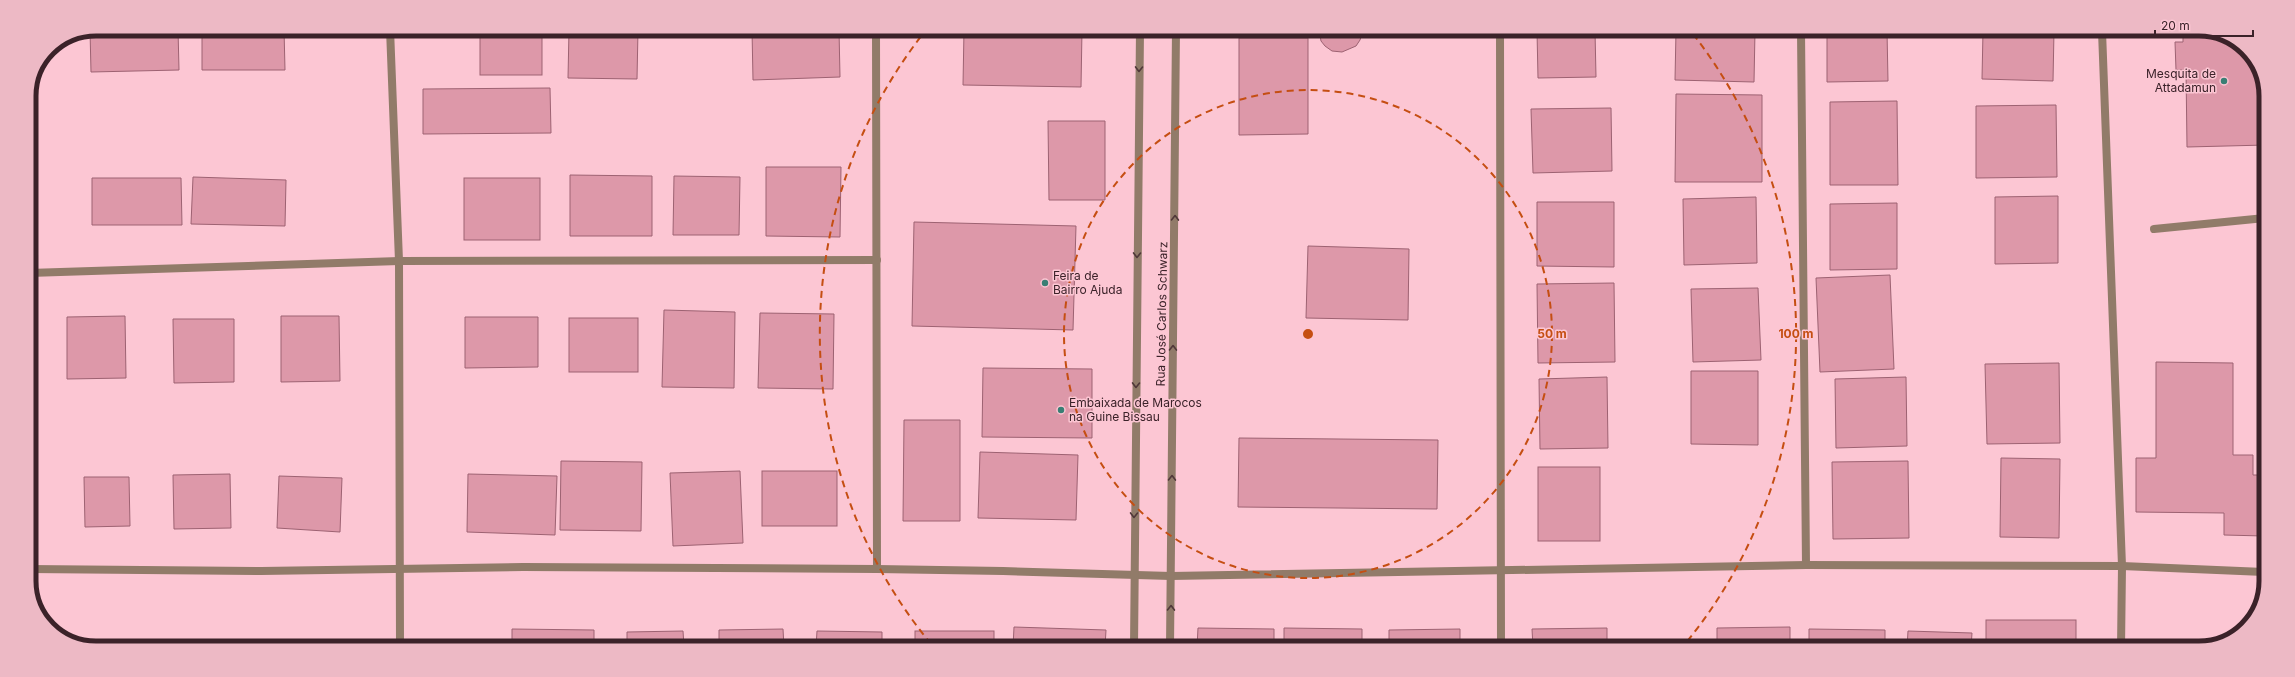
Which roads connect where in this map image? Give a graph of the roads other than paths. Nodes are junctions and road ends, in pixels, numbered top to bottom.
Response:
1 (390, 36) edge
2 (876, 36) edge
3 (1140, 36) edge
4 (1176, 36) edge
5 (1500, 36) edge
6 (1801, 36) edge
7 (2102, 36) edge
8 (2259, 219) edge
9 (2154, 229) dead end
10 (877, 260) junction
11 (399, 261) junction
12 (36, 273) edge
13 (1806, 565) junction
14 (2122, 566) junction
15 (36, 569) edge
16 (876, 569) junction
17 (400, 570) junction
18 (1500, 571) junction
19 (2259, 572) edge
20 (1134, 575) junction
21 (1171, 576) junction
22 (400, 641) edge
23 (1134, 641) edge
24 (1170, 641) edge
25 (1501, 641) edge
26 (2121, 641) edge

1 - 11 street
2 - 10 street
3 -> 20 street, Rua José Carlos Schwarz
21 -> 4 street, Rua José Carlos Schwarz
5 - 18 street
6 - 13 street
7 - 14 street
8 - 9 street
10 - 11 street
10 - 16 street
11 - 12 street
11 - 17 street
13 - 14 street
13 - 18 street
14 - 19 street
14 - 26 street
15 - 17 street
16 - 17 street
16 - 20 street
17 - 22 street
18 - 21 street
18 - 25 street
20 - 21 street
20 - 23 street, Rua José Carlos Schwarz
24 -> 21 street, Rua José Carlos Schwarz

